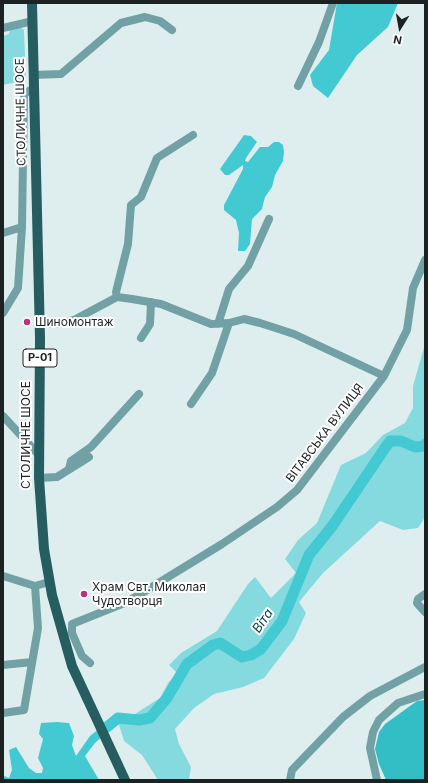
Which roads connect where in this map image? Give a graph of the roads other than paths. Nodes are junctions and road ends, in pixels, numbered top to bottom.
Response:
1 (32, 3) edge
2 (333, 3) edge
3 (33, 21) junction
4 (3, 28) edge
5 (172, 30) dead end
6 (33, 75) junction
7 (298, 86) dead end
8 (34, 88) junction
9 (193, 134) dead end
10 (269, 219) dead end
11 (22, 227) junction
12 (3, 232) edge
13 (425, 260) edge
14 (117, 297) junction
15 (150, 302) junction
16 (3, 313) edge
17 (229, 323) junction
18 (39, 324) junction
19 (218, 324) junction
20 (142, 338) dead end
21 (384, 376) junction
22 (139, 394) dead end
23 (191, 404) dead end
24 (3, 416) edge
25 (38, 454) junction
26 (89, 457) dead end
27 (69, 470) junction
28 (39, 478) junction
29 (3, 576) edge
30 (49, 582) junction
31 (35, 586) junction
32 (425, 594) edge
33 (425, 612) edge
34 (32, 662) junction
35 (90, 663) dead end
36 (3, 665) edge
37 (425, 666) edge
38 (425, 694) edge
39 (3, 713) edge
40 (125, 780) edge
41 (290, 780) edge
42 (377, 780) edge

1 - 3 main road, СТОЛИЧНЕ ШОСЕ / Р-01
2 - 7 street
3 - 4 street
3 - 6 main road, СТОЛИЧНЕ ШОСЕ / Р-01
5 - 6 street
6 - 8 main road, СТОЛИЧНЕ ШОСЕ / Р-01
8 - 11 street
8 - 18 main road, СТОЛИЧНЕ ШОСЕ / Р-01
9 - 14 street
10 - 19 street
11 - 12 street
11 - 16 street
13 - 21 street, ВІТАВСЬКА ВУЛИЦЯ
14 - 15 street
14 - 18 street
15 - 19 street
15 - 20 street
17 - 19 street
17 - 21 street
17 - 23 street
18 - 25 main road, СТОЛИЧНЕ ШОСЕ / Р-01
21 - 35 street, ВІТАВСЬКА ВУЛИЦЯ
22 - 27 street
24 - 25 street
25 - 28 main road, СТОЛИЧНЕ ШОСЕ / Р-01
26 - 27 street
27 - 28 street
28 - 30 main road, СТОЛИЧНЕ ШОСЕ / Р-01
29 - 31 street
30 - 31 street
30 - 40 main road, СТОЛИЧНЕ ШОСЕ / Р-01
31 - 34 street
32 - 33 street
34 - 36 street
34 - 39 street
37 - 41 street
38 - 42 street

